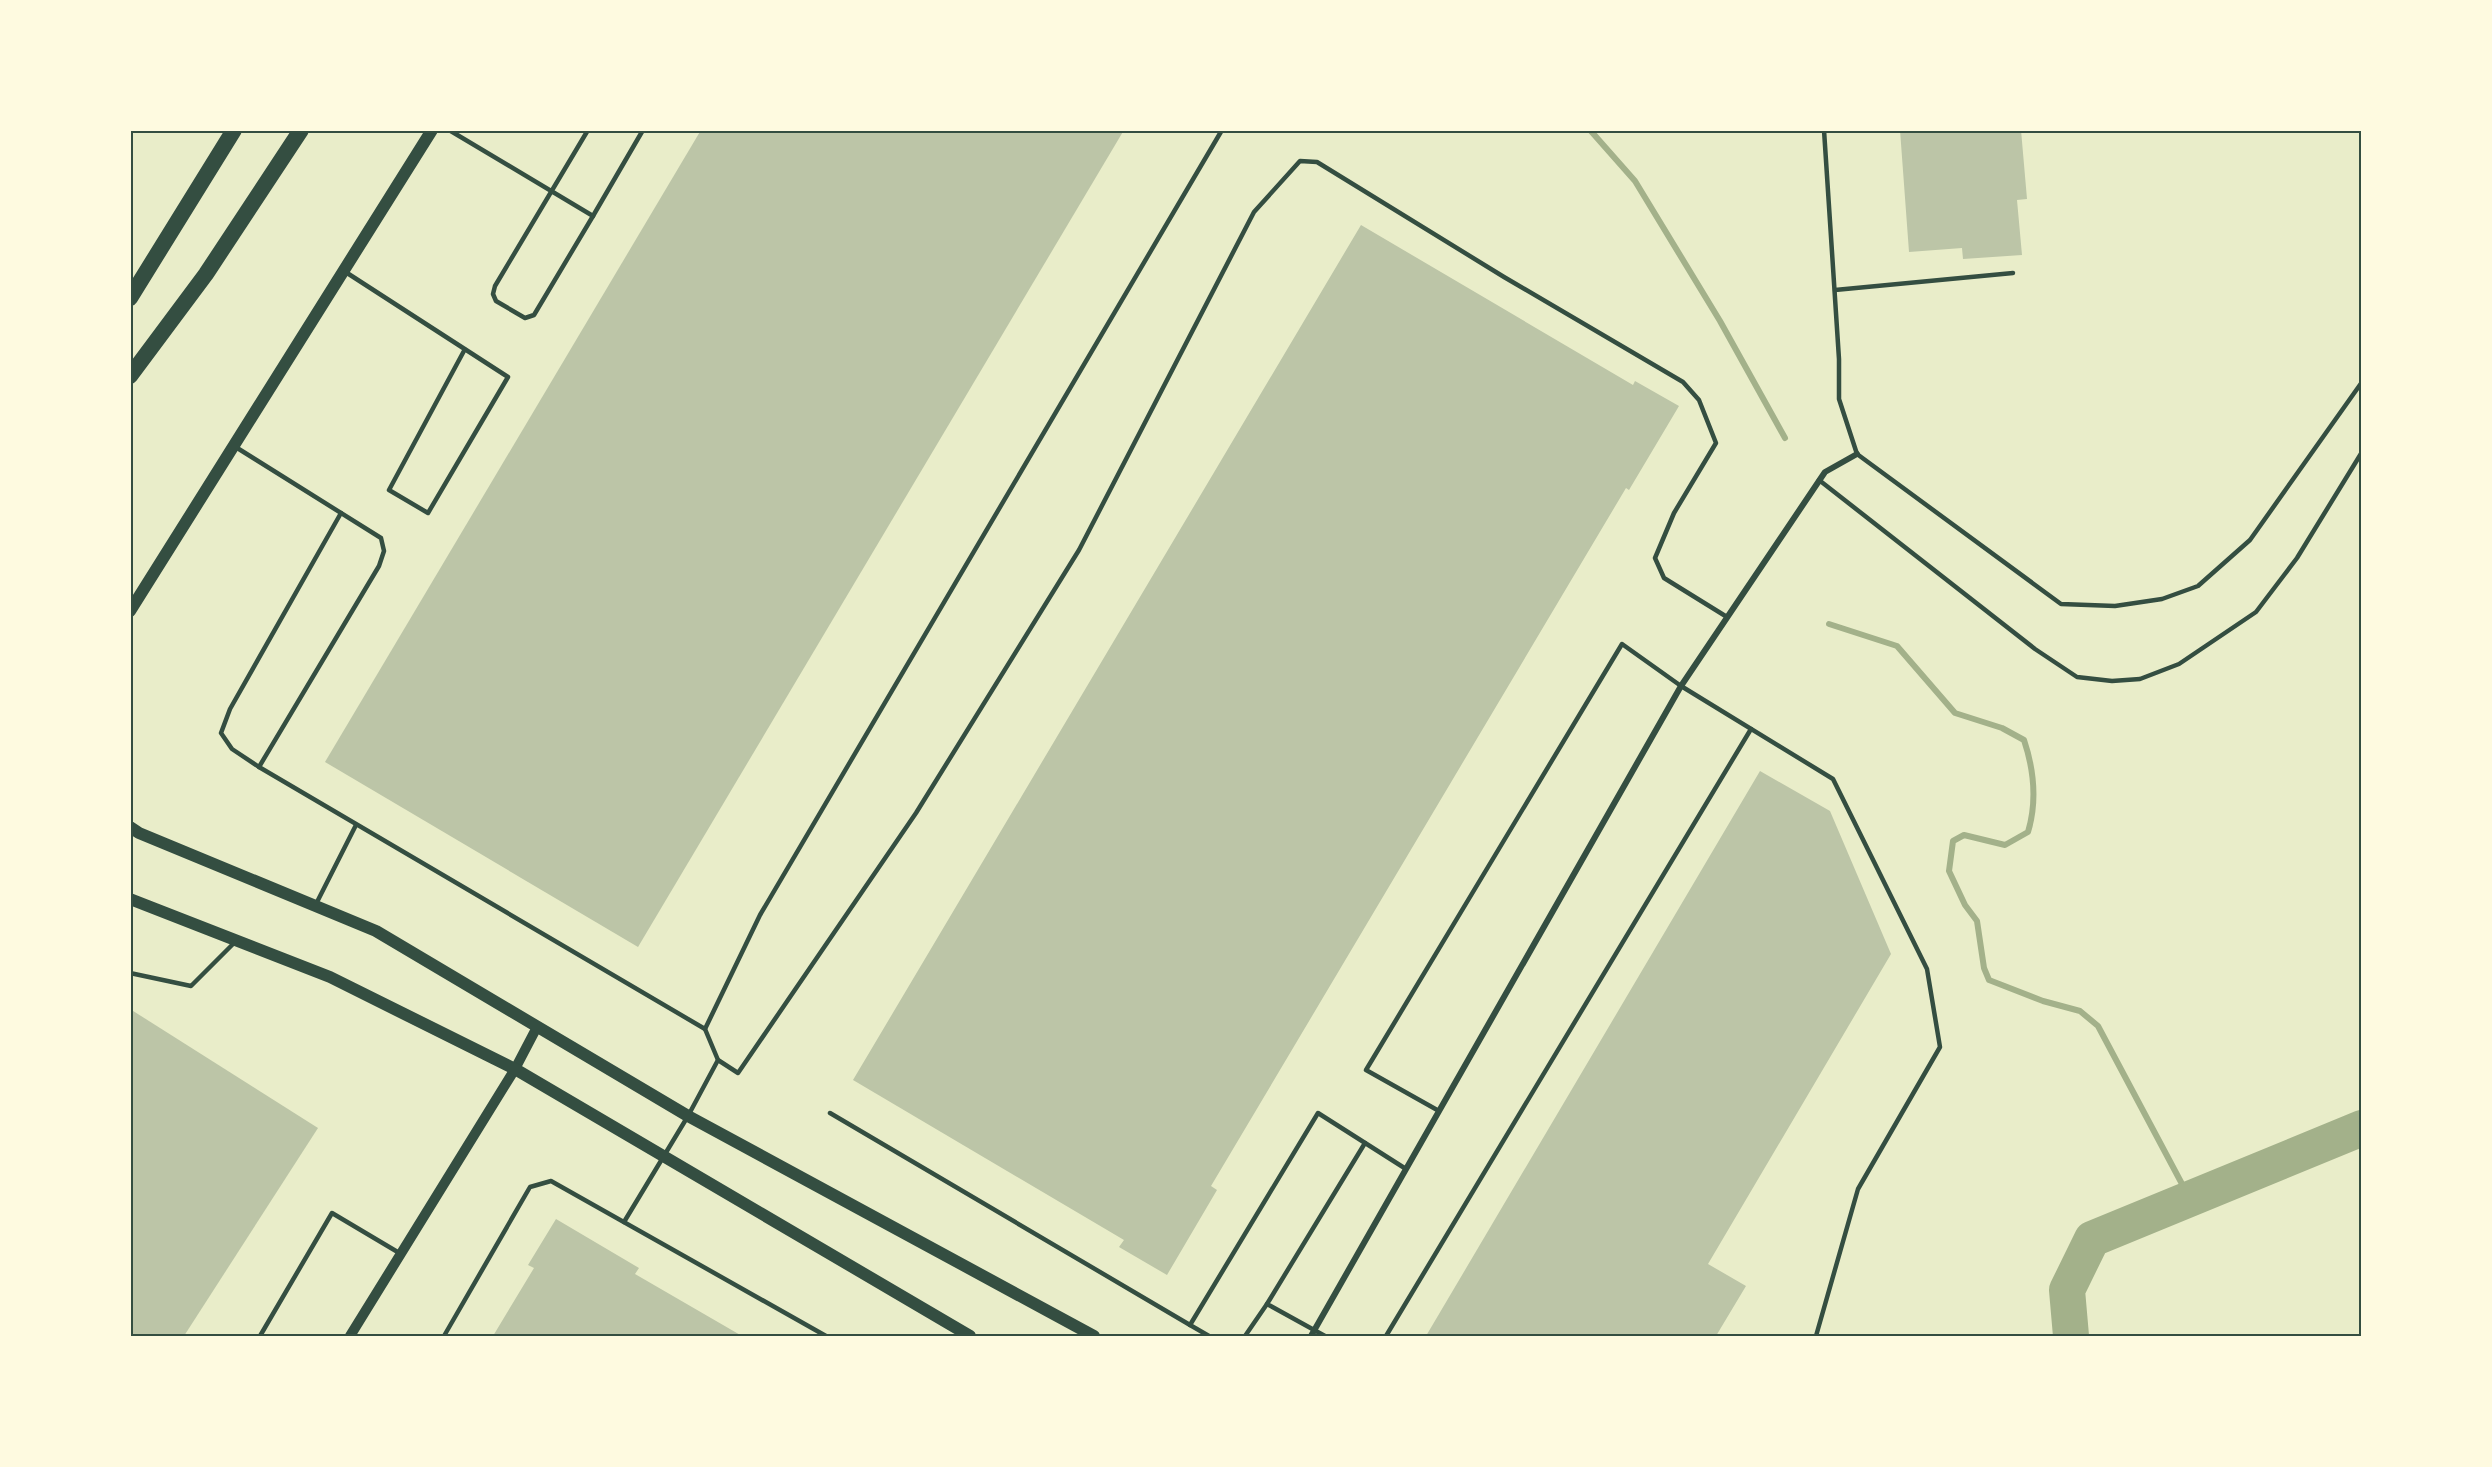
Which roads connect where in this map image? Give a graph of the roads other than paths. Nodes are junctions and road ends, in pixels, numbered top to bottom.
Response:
1 (234, 130) edge
2 (301, 130) edge
3 (432, 130) edge
4 (449, 130) edge
5 (588, 130) edge
6 (643, 130) edge
7 (1222, 130) edge
8 (1824, 130) edge
9 (552, 191) junction
10 (593, 216) junction
11 (344, 271) junction
12 (2013, 273) dead end
13 (1835, 290) junction
14 (130, 298) edge
15 (465, 349) junction
16 (130, 376) edge
17 (2361, 382) edge
18 (234, 446) junction
19 (2361, 452) edge
20 (1857, 454) junction
21 (1819, 480) junction
22 (340, 513) junction
23 (130, 611) edge
24 (1727, 617) junction
25 (1681, 686) junction
26 (1751, 729) junction
27 (259, 767) junction
28 (356, 825) junction
29 (130, 827) edge
30 (130, 899) edge
31 (315, 906) junction
32 (236, 941) junction
33 (130, 973) edge
34 (537, 1027) junction
35 (705, 1029) junction
36 (718, 1060) junction
37 (515, 1069) junction
38 (1439, 1111) junction
39 (830, 1113) dead end
40 (688, 1116) junction
41 (1365, 1143) junction
42 (664, 1156) junction
43 (1406, 1169) junction
44 (624, 1222) junction
45 (401, 1254) junction
46 (1267, 1304) junction
47 (1190, 1325) junction
48 (1313, 1333) edge
49 (260, 1336) edge
50 (350, 1336) edge
51 (444, 1336) edge
52 (826, 1336) edge
53 (970, 1336) edge
54 (1094, 1336) edge
55 (1209, 1336) edge
56 (1245, 1336) edge
57 (1325, 1336) edge
58 (1386, 1336) edge
59 (1816, 1336) edge

1 - 14 highway
2 - 16 highway
3 - 11 main road
4 - 9 lane
5 - 9 lane
6 - 10 lane
7 - 35 lane
8 - 13 lane
9 - 10 lane
9 - 10 lane
11 - 15 lane
11 - 18 main road
12 - 13 lane
13 - 20 lane
15 - 15 lane
17 - 20 lane
18 - 22 lane
18 - 23 main road
19 - 21 lane
20 - 21 street
21 - 24 street
22 - 27 lane
22 - 27 lane
24 - 25 street
24 - 36 lane
25 - 26 lane
25 - 38 street
25 - 38 lane
26 - 58 lane
26 - 59 lane
27 - 28 lane
28 - 31 lane
28 - 35 lane
29 - 31 main road
30 - 32 main road
31 - 34 main road
32 - 33 lane
32 - 37 main road
34 - 37 street
34 - 40 main road
35 - 36 lane
36 - 40 lane
37 - 42 main road
37 - 45 street
38 - 43 street
39 - 47 lane
40 - 42 lane
40 - 54 main road
41 - 43 lane
41 - 46 lane
41 - 47 lane
42 - 44 lane
42 - 53 main road
43 - 48 street
44 - 51 lane
44 - 52 lane
45 - 49 lane
45 - 50 street
46 - 48 lane
46 - 56 lane
47 - 55 lane
48 - 57 lane

